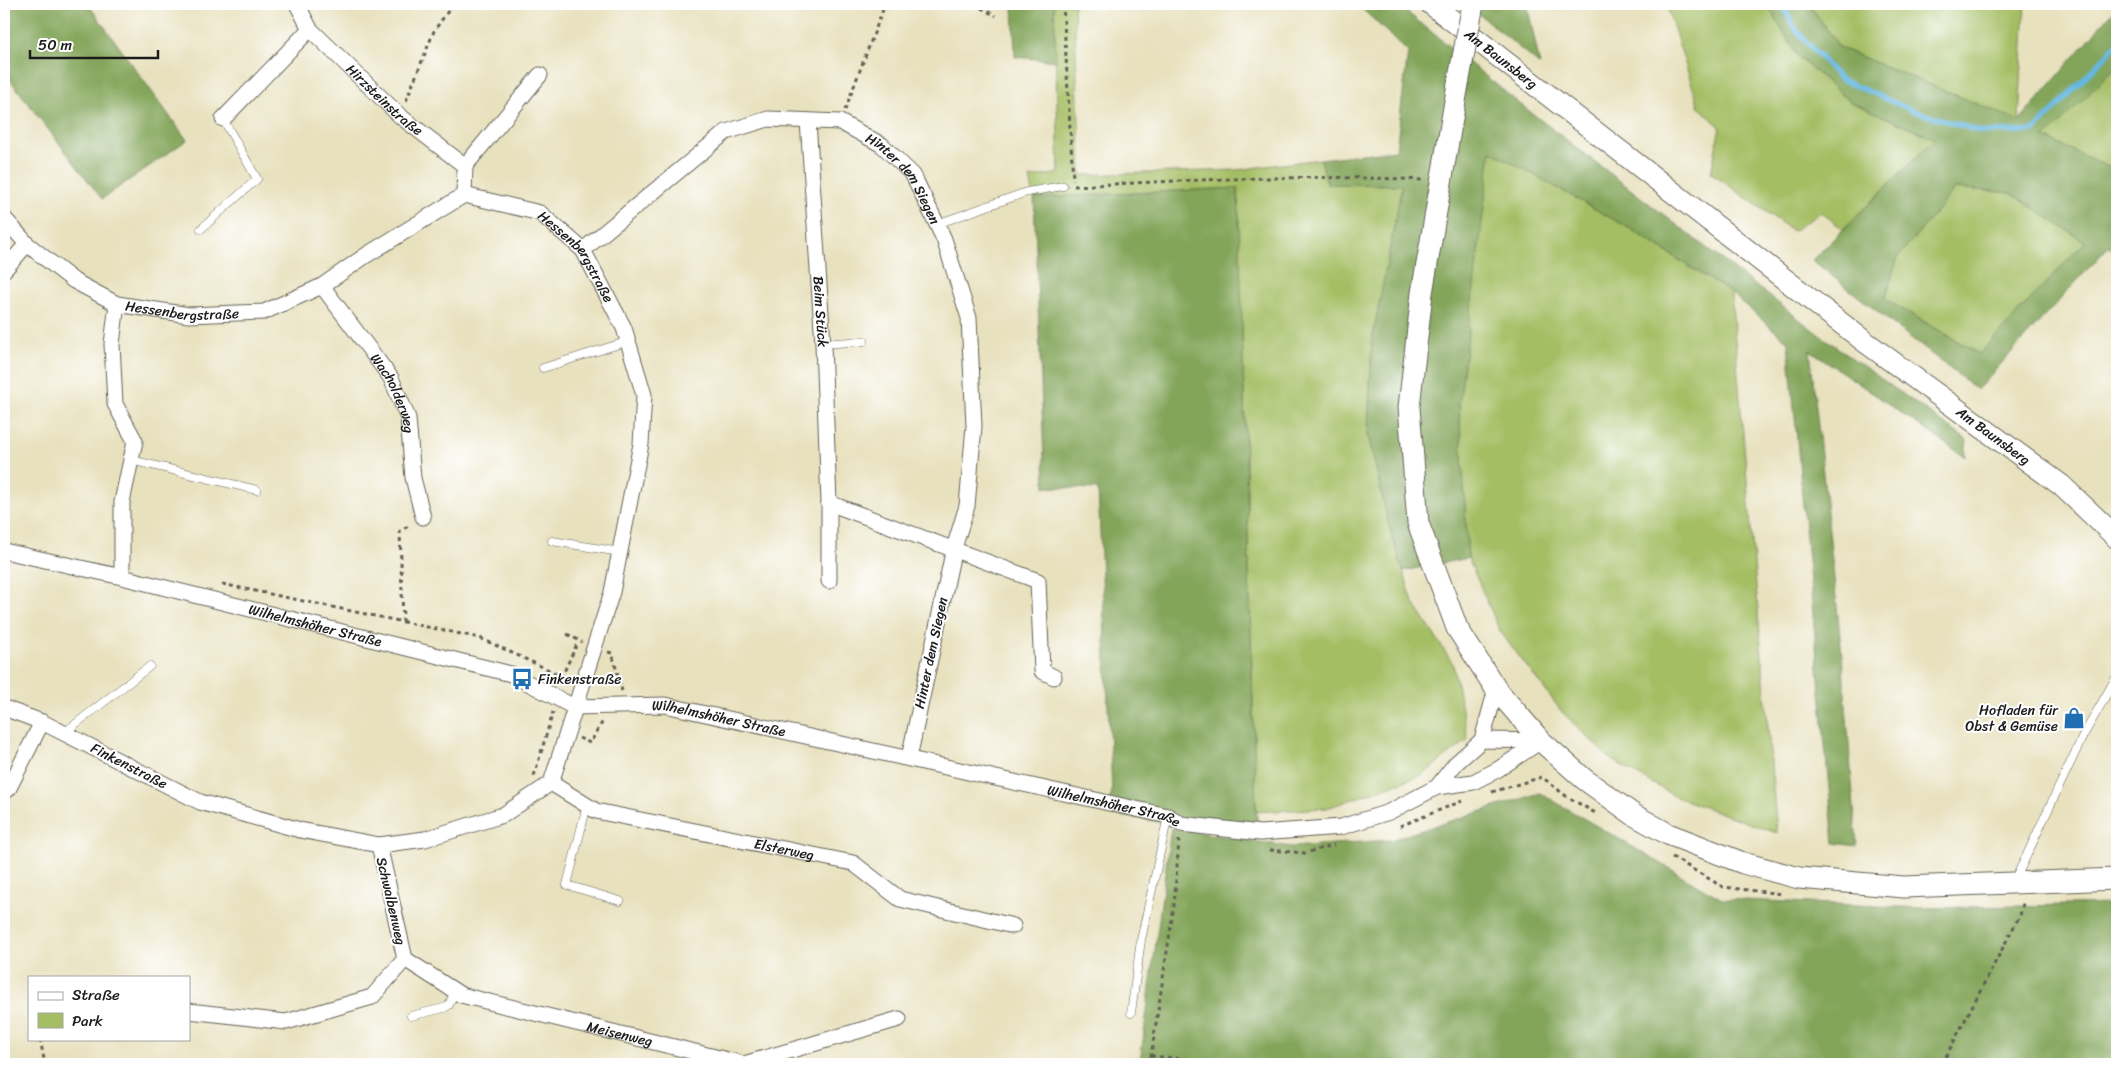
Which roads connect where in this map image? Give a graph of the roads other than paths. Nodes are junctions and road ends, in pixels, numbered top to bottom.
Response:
1 (297, 4) edge
2 (1431, 4) edge
3 (1473, 4) edge
4 (310, 29) junction
5 (540, 75) dead end
6 (223, 118) joint
7 (808, 121) junction
8 (465, 166) junction
9 (1063, 186) road end
10 (464, 195) junction
11 (4, 218) edge
12 (937, 224) junction
13 (201, 229) dead end
14 (27, 244) junction
15 (583, 250) junction
16 (4, 270) edge
17 (322, 286) junction
18 (117, 304) junction
19 (629, 341) junction
20 (864, 341) dead end
21 (823, 344) junction
22 (544, 368) dead end
23 (131, 460) junction
24 (257, 490) dead end
25 (829, 503) junction
26 (423, 517) road end
27 (2117, 538) edge
28 (552, 541) dead end
29 (954, 548) junction
30 (4, 551) edge
31 (620, 552) junction
32 (122, 577) junction
33 (828, 581) dead end
34 (150, 666) dead end
35 (2117, 676) edge
36 (1054, 677) dead end
37 (1496, 689) junction
38 (574, 707) junction
39 (4, 708) edge
40 (42, 722) junction
41 (64, 733) junction
42 (1482, 740) junction
43 (1541, 741) junction
44 (909, 758) junction
45 (551, 783) junction
46 (1437, 787) junction
47 (4, 793) edge
48 (587, 805) junction
49 (1168, 816) junction
50 (379, 845) junction
51 (2117, 879) edge
52 (2018, 892) junction
53 (620, 900) dead end
54 (1013, 926) dead end
55 (405, 959) junction
56 (455, 991) junction
57 (190, 1011) edge
58 (1131, 1014) dead end
59 (412, 1016) dead end
60 (899, 1019) dead end

1 - 4 street, Hirzsteinstraße
2 - 27 street, Am Baunsberg
3 - 37 street, bridge
4 - 6 street
4 - 8 street, Hirzsteinstraße
5 - 8 street
6 - 13 lane
7 - 12 street, Hinter dem Siegen
7 - 15 street, Hinter dem Siegen
7 - 21 street, Beim Stück
8 - 10 street
9 - 12 lane
10 - 15 street, Hessenbergstraße
10 - 17 street, Hessenbergstraße
11 - 14 street, Hessenbergstraße
12 - 29 street, Hinter dem Siegen
14 - 16 street
14 - 18 street, Hessenbergstraße
15 - 19 street, Hessenbergstraße
17 - 18 street, Hessenbergstraße
17 - 26 street, Wacholderweg
18 - 23 street
19 - 22 lane
19 - 31 street, Hessenbergstraße
20 - 21 lane
21 - 25 street, Beim Stück
23 - 24 lane
23 - 32 street
25 - 29 street
25 - 33 street, Beim Stück
28 - 31 lane
29 - 36 street
29 - 44 street, Hinter dem Siegen
30 - 32 street, Wilhelmshöher Straße
31 - 38 street, Hessenbergstraße
32 - 38 street, Wilhelmshöher Straße
34 - 41 lane
35 - 52 lane
37 - 42 street
37 - 43 street
38 - 44 street, Wilhelmshöher Straße
38 - 45 street
39 - 40 street, Finkenstraße
40 - 41 street, Finkenstraße
40 - 47 street
41 - 50 street, Finkenstraße
42 - 43 street
42 - 46 street, Wilhelmshöher Straße
43 - 46 street, Wilhelmshöher Straße
43 - 52 street
44 - 49 street, Wilhelmshöher Straße
45 - 48 street, Elsterweg
45 - 50 street, Finkenstraße
46 - 49 street, Wilhelmshöher Straße
48 - 53 lane
48 - 54 street, Elsterweg
49 - 58 lane
50 - 55 street, Schwalbenweg
51 - 52 street
55 - 56 street, Meisenweg
55 - 57 street, Schwalbenweg
56 - 59 lane
56 - 60 street, Meisenweg

